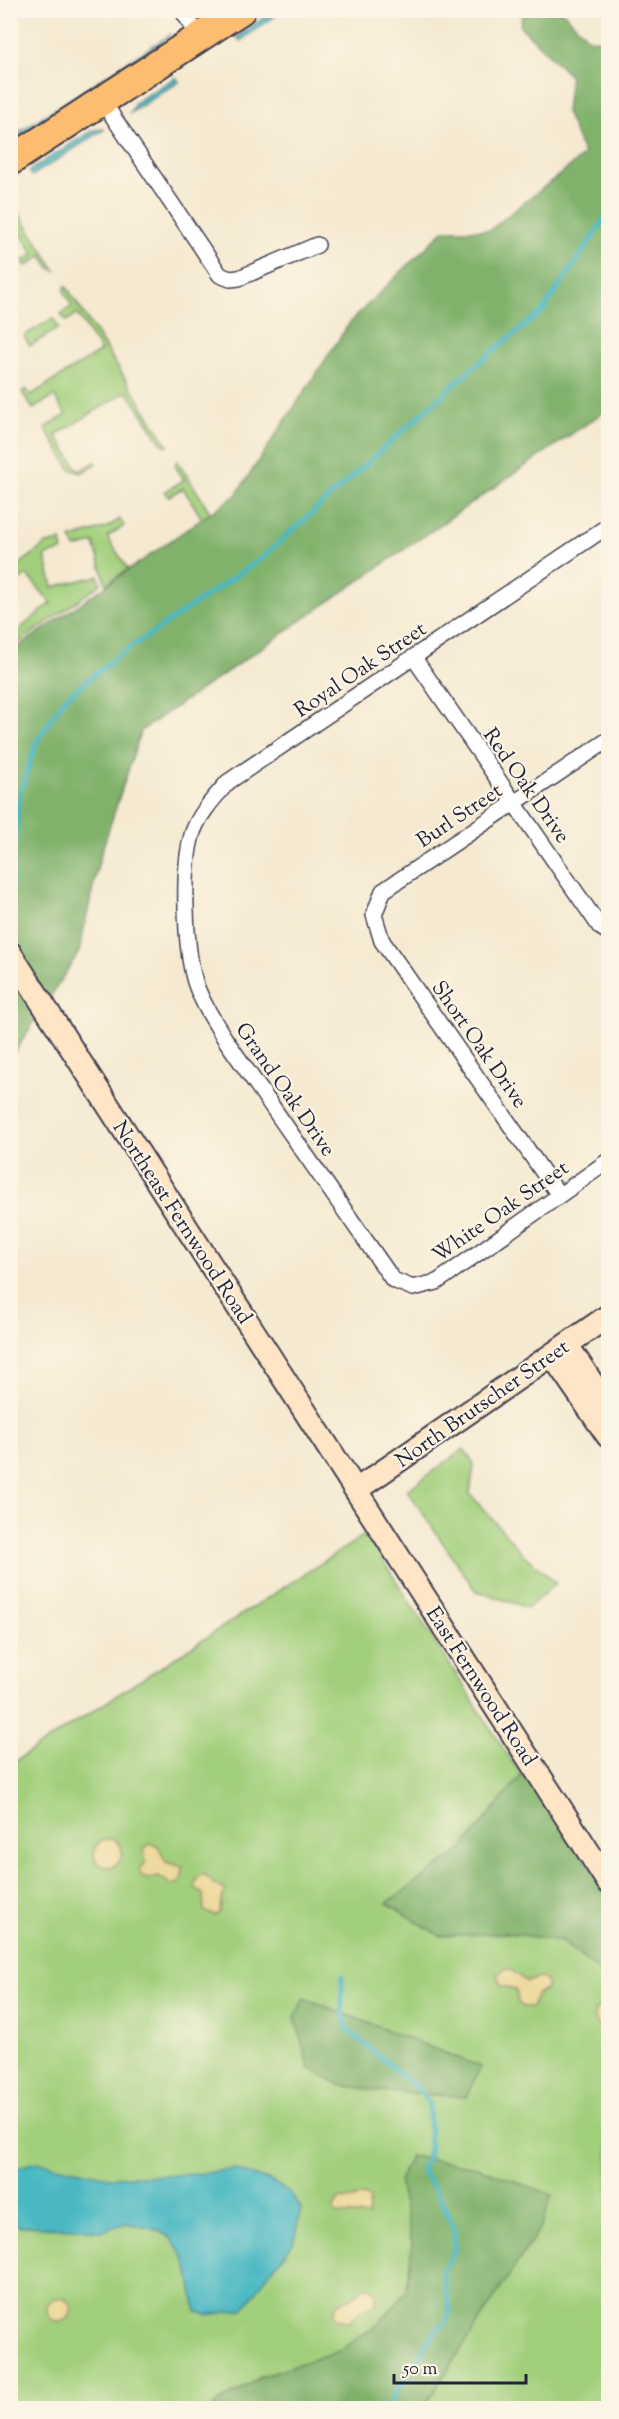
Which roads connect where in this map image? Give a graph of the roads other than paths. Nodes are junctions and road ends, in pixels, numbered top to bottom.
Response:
1 (182, 10) edge
2 (241, 10) edge
3 (200, 38) junction
4 (103, 102) junction
5 (10, 161) edge
6 (317, 245) dead end
7 (609, 525) edge
8 (414, 658) junction
9 (609, 740) edge
10 (514, 804) junction
11 (186, 884) joint
12 (374, 915) joint
13 (609, 933) edge
14 (10, 953) edge
15 (609, 1161) edge
16 (559, 1195) junction
17 (413, 1288) joint
18 (609, 1316) edge
19 (559, 1350) junction
20 (609, 1407) edge
21 (609, 1436) edge
22 (356, 1490) junction
23 (609, 1882) edge

1 - 3 street
2 - 3 highway
3 - 4 highway
4 - 5 highway
4 - 6 street
7 - 8 street, Royal Oak Street
8 - 10 street, Red Oak Drive
8 - 11 street, Royal Oak Street
9 - 10 street, Burl Street
10 - 12 street, Burl Street
10 - 13 street, Red Oak Drive
11 - 17 street, Grand Oak Drive
12 - 16 street, Short Oak Drive
14 - 22 street, Northeast Fernwood Road
15 - 16 street, White Oak Street
16 - 17 street, White Oak Street
18 - 19 street, North Brutscher Street
19 - 20 street
19 - 21 street
19 - 22 street, North Brutscher Street
22 - 23 street, East Fernwood Road

